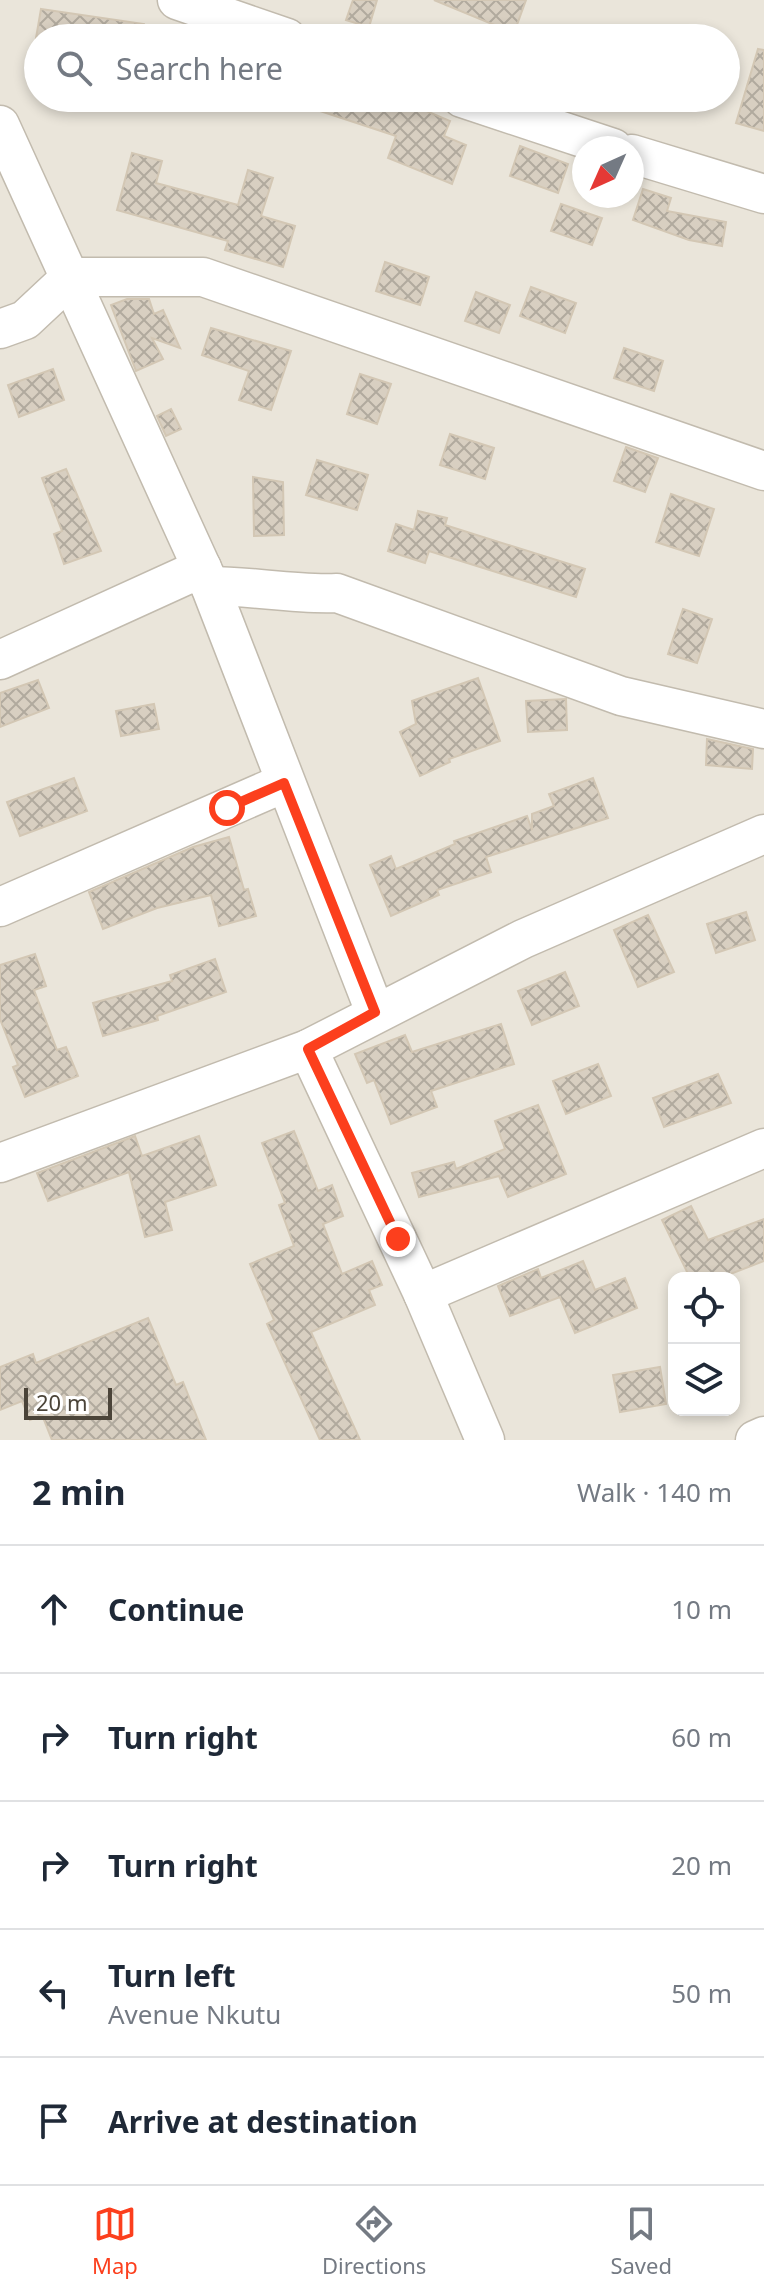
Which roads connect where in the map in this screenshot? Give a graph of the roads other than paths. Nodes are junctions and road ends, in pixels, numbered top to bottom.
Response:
1 (177, 0) edge
2 (246, 24) edge
3 (504, 112) edge
4 (0, 125) edge
5 (577, 136) edge
6 (644, 158) edge
7 (764, 194) edge
8 (71, 277) junction
9 (0, 329) edge
10 (764, 471) edge
11 (206, 577) junction
12 (0, 660) edge
13 (764, 729) edge
14 (284, 783) junction
15 (764, 834) edge
16 (0, 907) edge
17 (375, 1012) junction
18 (308, 1049) junction
19 (764, 1148) edge
20 (0, 1163) edge
21 (423, 1294) junction
22 (764, 1436) edge
23 (485, 1440) edge
24 (755, 1440) edge

1 - 2 street
3 - 5 street
4 - 8 street
6 - 7 street
8 - 9 street
8 - 10 street
8 - 11 street
11 - 12 street
11 - 13 street
11 - 14 street
14 - 16 street
14 - 17 street
15 - 17 street
17 - 18 street
18 - 20 street
18 - 21 street
19 - 21 street
21 - 23 street
22 - 24 street

